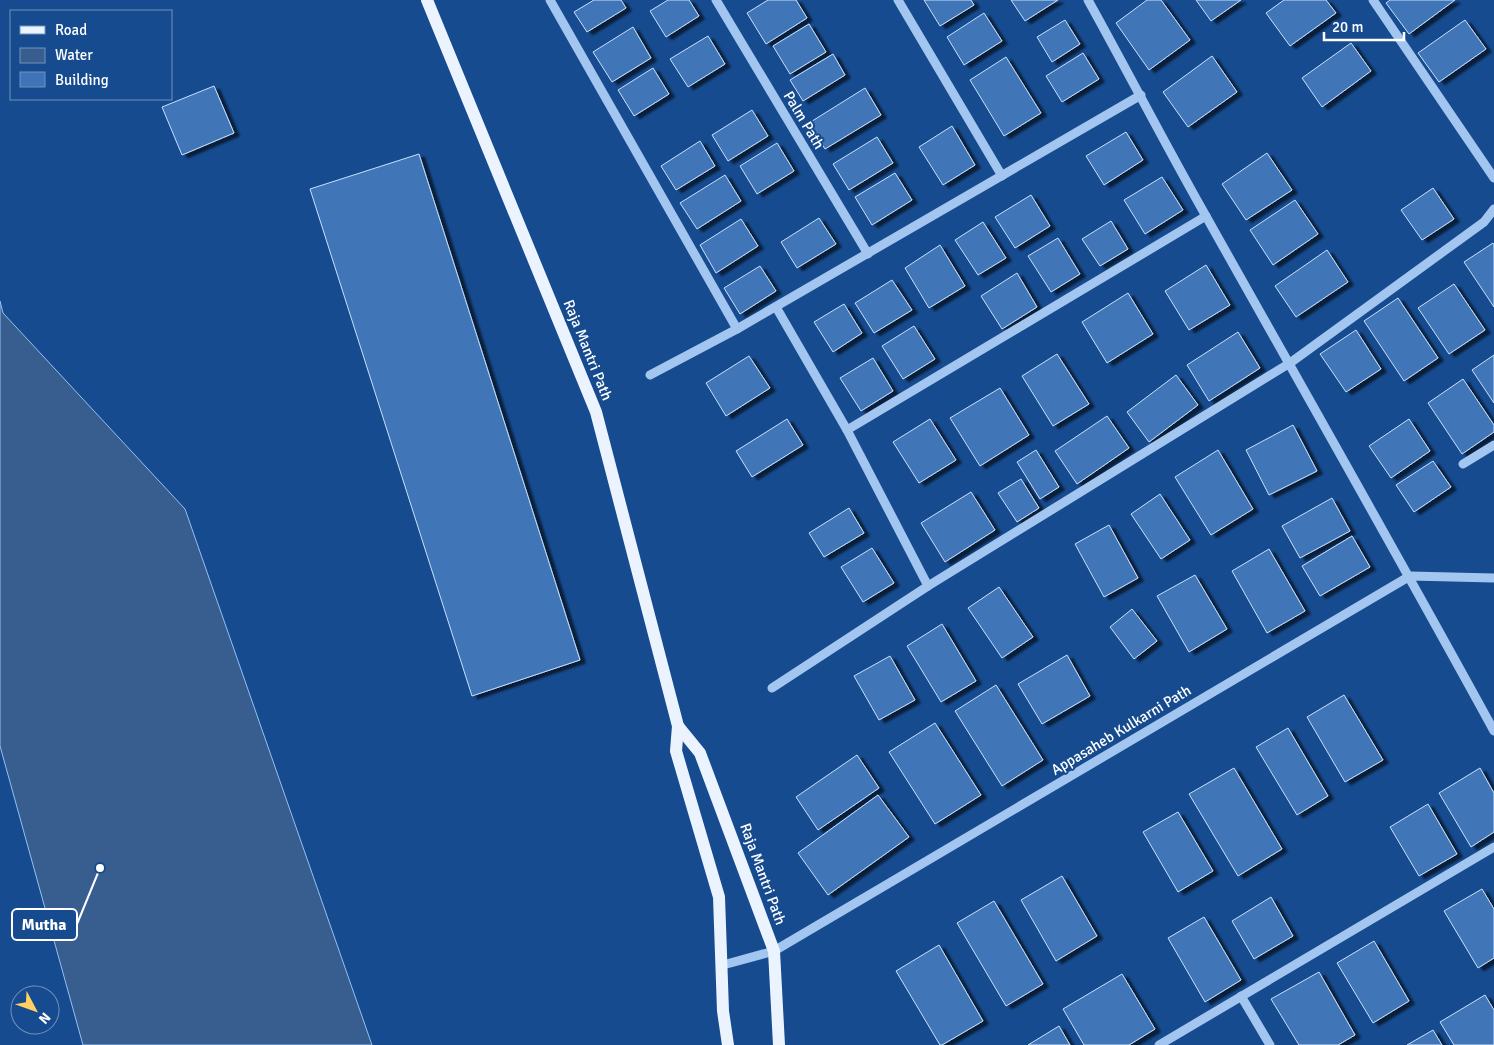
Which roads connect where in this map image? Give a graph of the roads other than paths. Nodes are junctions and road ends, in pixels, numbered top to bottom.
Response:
1 (427, 0) edge
2 (550, 0) edge
3 (716, 0) edge
4 (898, 0) edge
5 (1088, 0) edge
6 (1373, 0) edge
7 (1141, 95) junction
8 (1002, 176) junction
9 (1494, 178) edge
10 (1494, 209) edge
11 (1206, 216) junction
12 (868, 254) junction
13 (776, 307) junction
14 (738, 329) junction
15 (1290, 363) junction
16 (650, 375) dead end
17 (847, 430) junction
18 (1494, 445) edge
19 (1464, 464) dead end
20 (1410, 576) junction
21 (1494, 578) edge
22 (928, 586) junction
23 (772, 688) dead end
24 (678, 726) junction
25 (1494, 731) edge
26 (1494, 847) edge
27 (774, 951) junction
28 (723, 965) junction
29 (1241, 996) junction
30 (728, 1045) edge
31 (779, 1045) edge
32 (1159, 1045) edge
33 (1270, 1045) edge

1 - 24 main road, Raja Mantri Path
2 - 14 street
3 - 12 street, Palm Path
4 - 8 street
5 - 7 street
6 - 9 street
7 - 8 street
7 - 11 street
8 - 12 street
10 - 15 street
11 - 15 street
11 - 17 street
12 - 13 street
13 - 14 street
13 - 17 street
14 - 16 street
15 - 20 street
15 - 22 street
17 - 22 street
18 - 19 street
20 - 21 street
20 - 25 street
20 - 27 street, Appasaheb Kulkarni Path
22 - 23 street
24 - 27 main road, Raja Mantri Path
24 - 28 main road, Raja Mantri Path
26 - 29 street
27 - 28 street, Appasaheb Kulkarni Path
27 - 31 main road, Raja Mantri Path
28 - 30 main road, Raja Mantri Path
29 - 32 street
29 - 33 street

